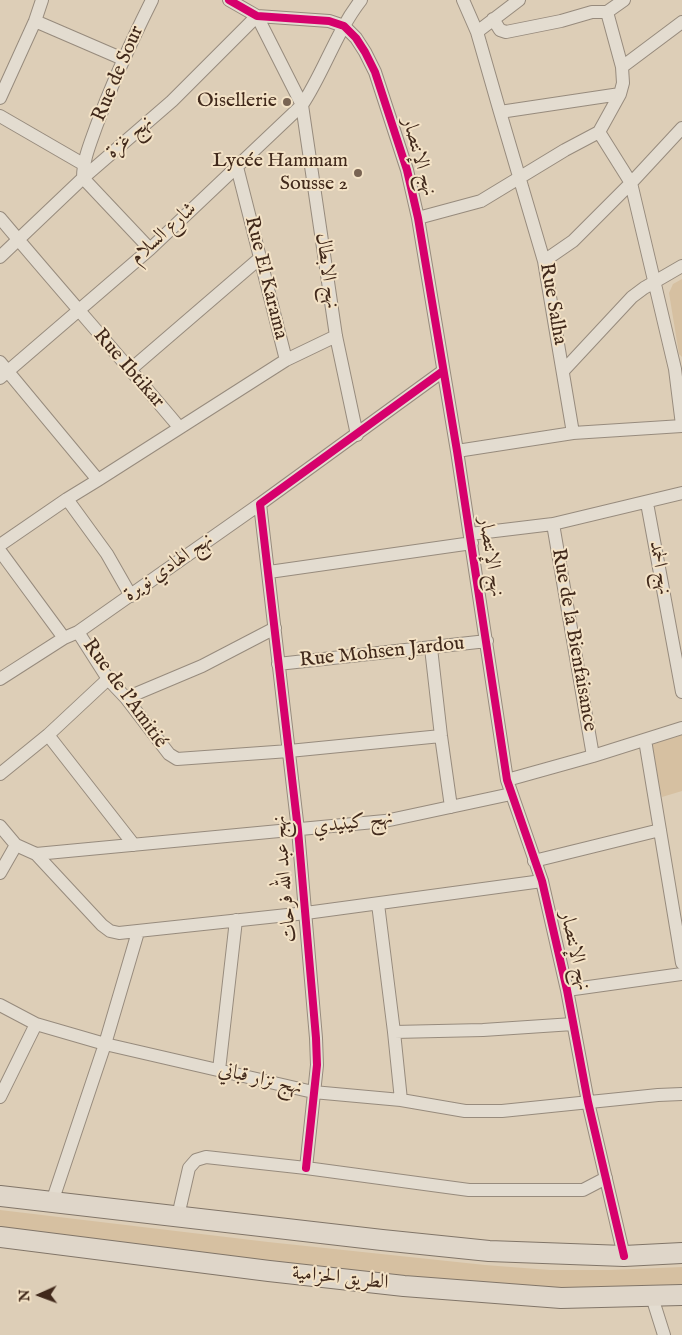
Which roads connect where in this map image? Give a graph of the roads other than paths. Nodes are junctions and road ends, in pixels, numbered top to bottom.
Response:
1 (42, 0) edge
2 (152, 0) edge
3 (229, 0) edge
4 (361, 0) edge
5 (463, 0) edge
6 (519, 0) edge
7 (624, 0) edge
8 (607, 12) junction
9 (257, 16) junction
10 (493, 19) junction
11 (35, 20) junction
12 (682, 22) edge
13 (344, 26) junction
14 (477, 32) junction
15 (123, 59) junction
16 (622, 67) junction
17 (620, 94) junction
18 (0, 98) edge
19 (302, 105) junction
20 (500, 112) junction
21 (0, 116) edge
22 (682, 128) edge
23 (599, 132) junction
24 (83, 164) junction
25 (237, 167) junction
26 (83, 178) junction
27 (521, 178) junction
28 (631, 183) junction
29 (0, 218) edge
30 (418, 218) junction
31 (18, 240) junction
32 (150, 249) junction
33 (0, 257) edge
34 (260, 258) junction
35 (544, 261) junction
36 (682, 266) edge
37 (655, 281) junction
38 (78, 310) junction
39 (336, 336) junction
40 (286, 360) junction
41 (678, 367) edge
42 (131, 369) junction
43 (564, 370) junction
44 (3, 371) edge
45 (443, 371) junction
46 (682, 425) edge
47 (179, 428) junction
48 (574, 432) junction
49 (357, 435) junction
50 (457, 451) junction
51 (98, 480) junction
52 (682, 493) edge
53 (67, 498) junction
54 (647, 503) junction
55 (260, 504) junction
56 (553, 524) junction
57 (471, 538) junction
58 (1, 543) edge
59 (269, 572) junction
60 (131, 596) junction
61 (275, 628) junction
62 (78, 632) junction
63 (64, 638) junction
64 (677, 640) edge
65 (487, 641) junction
66 (431, 648) junction
67 (278, 664) junction
68 (0, 679) edge
69 (108, 679) junction
70 (682, 692) edge
71 (126, 698) junction
72 (682, 728) edge
73 (48, 735) junction
74 (441, 736) junction
75 (645, 740) junction
76 (289, 751) junction
77 (593, 756) junction
78 (0, 774) edge
79 (507, 780) junction
80 (511, 794) junction
81 (452, 807) junction
82 (0, 826) edge
83 (298, 830) junction
84 (660, 830) junction
85 (16, 844) junction
86 (134, 845) junction
87 (36, 854) junction
88 (534, 861) junction
89 (0, 873) edge
90 (542, 881) junction
91 (677, 899) edge
92 (378, 904) junction
93 (306, 913) junction
94 (236, 920) junction
95 (138, 932) junction
96 (682, 963) edge
97 (682, 974) edge
98 (567, 990) junction
99 (0, 1005) edge
100 (36, 1024) junction
101 (573, 1024) junction
102 (394, 1032) junction
103 (106, 1044) junction
104 (219, 1070) junction
105 (313, 1092) junction
106 (682, 1094) edge
107 (0, 1097) edge
108 (401, 1100) junction
109 (588, 1102) junction
110 (306, 1168) junction
111 (606, 1178) junction
112 (0, 1196) edge
113 (52, 1202) junction
114 (178, 1216) junction
115 (0, 1237) edge
116 (682, 1254) edge
117 (624, 1256) junction
118 (682, 1295) edge
119 (652, 1297) junction
120 (664, 1335) edge

1 - 11 street
2 - 15 street, Rue de Sour
3 - 9 street
4 - 13 street, شارع السلام
5 - 14 street, Rue Salha
6 - 10 street
7 - 8 street
8 - 10 street
8 - 16 street
9 - 13 street
9 - 19 street, نهج الابطال
9 - 26 street, نهج غزة
10 - 14 street
11 - 15 street
11 - 18 street
12 - 16 street
13 - 19 street, شارع السلام
13 - 30 street, نهج الإنتصار
14 - 20 street, Rue Salha
15 - 24 street, Rue de Sour
16 - 17 street
17 - 20 street
17 - 23 street
19 - 25 street, شارع السلام
19 - 39 street, نهج الابطال
20 - 27 street, Rue Salha
21 - 24 street
22 - 28 street
23 - 27 street
23 - 28 street
24 - 26 street, Rue de Sour
25 - 32 street, شارع السلام
25 - 34 street, Rue El Karama
26 - 31 street, نهج غزة
26 - 32 street
27 - 30 street
27 - 35 street, Rue Salha
28 - 35 street
28 - 37 street
29 - 31 street, Rue Ibtikar
30 - 45 street, نهج الإنتصار
31 - 33 street, نهج غزة
31 - 38 street, Rue Ibtikar
32 - 38 street, شارع السلام
34 - 40 street, Rue El Karama
34 - 42 street
35 - 43 street, Rue Salha
36 - 37 street
37 - 41 street
37 - 43 street
38 - 42 street, Rue Ibtikar
38 - 44 street, شارع السلام
39 - 40 street
39 - 49 street, نهج الابطال
40 - 47 street
41 - 46 street
42 - 47 street, Rue Ibtikar
43 - 48 street, Rue Salha
44 - 51 street
45 - 49 street
45 - 50 street, نهج الإنتصار
46 - 48 street
47 - 51 street
48 - 50 street
49 - 55 street, نهج الهادي نويرة
50 - 57 street, نهج الإنتصار
51 - 53 street
52 - 54 street
53 - 58 street
53 - 60 street
54 - 56 street
54 - 64 street, نهج الحمد
55 - 59 street, نهج عبد الله فرحات
55 - 60 street, نهج الهادي نويرة
56 - 57 street
56 - 77 street, Rue de la Bienfaisance
57 - 59 street
57 - 65 street, نهج الإنتصار
58 - 63 street, Rue de l'Amitié
59 - 61 street, نهج عبد الله فرحات
60 - 62 street, نهج الهادي نويرة
61 - 67 street, نهج عبد الله فرحات
61 - 71 street
62 - 63 street, Rue de l'Amitié
62 - 69 street, Rue de l'Amitié
63 - 68 street
64 - 70 street, نهج الحمد
65 - 66 street, Rue Mohsen Jardou
65 - 79 street, نهج الإنتصار
66 - 67 street, Rue Mohsen Jardou
66 - 74 street
67 - 76 street, نهج عبد الله فرحات
69 - 71 street, Rue de l'Amitié
69 - 73 street
71 - 76 street, Rue de l'Amitié
72 - 75 street
73 - 78 street
73 - 86 street
74 - 76 street, Rue de l'Amitié
74 - 81 street
75 - 77 street
75 - 84 street
76 - 83 street, نهج عبد الله فرحات
77 - 79 street
79 - 80 street, نهج الإنتصار
80 - 81 street, نهج كينيدي
80 - 88 street, نهج الإنتصار
81 - 83 street, نهج كينيدي
82 - 85 street
83 - 86 street, نهج كينيدي
83 - 93 street, نهج عبد الله فرحات
84 - 88 street
84 - 91 street
85 - 87 street
85 - 89 street
86 - 87 street, نهج كينيدي
87 - 95 street
88 - 90 street, نهج الإنتصار
90 - 92 street
90 - 98 street, نهج الإنتصار
91 - 96 street
92 - 93 street
92 - 102 street
93 - 94 street
93 - 105 street, نهج عبد الله فرحات
94 - 95 street
94 - 104 street
95 - 103 street
97 - 98 street
98 - 101 street, نهج الإنتصار
99 - 100 street, نهج نزار قباني
100 - 103 street, نهج نزار قباني
100 - 107 street
101 - 102 street
101 - 109 street, نهج الإنتصار
102 - 108 street
103 - 104 street, نهج نزار قباني
103 - 113 street
104 - 105 street, نهج نزار قباني
105 - 108 street, نهج نزار قباني
105 - 110 street, نهج عبد الله فرحات
106 - 109 street, نهج نزار قباني
108 - 109 street, نهج نزار قباني
109 - 111 street, نهج الإنتصار
110 - 111 street
110 - 114 street
111 - 117 street, نهج الإنتصار
112 - 113 highway
113 - 114 highway
114 - 117 highway
115 - 119 highway, الطريق الحزامية
116 - 117 highway
118 - 119 highway, الطريق الحزامية
119 - 120 street

